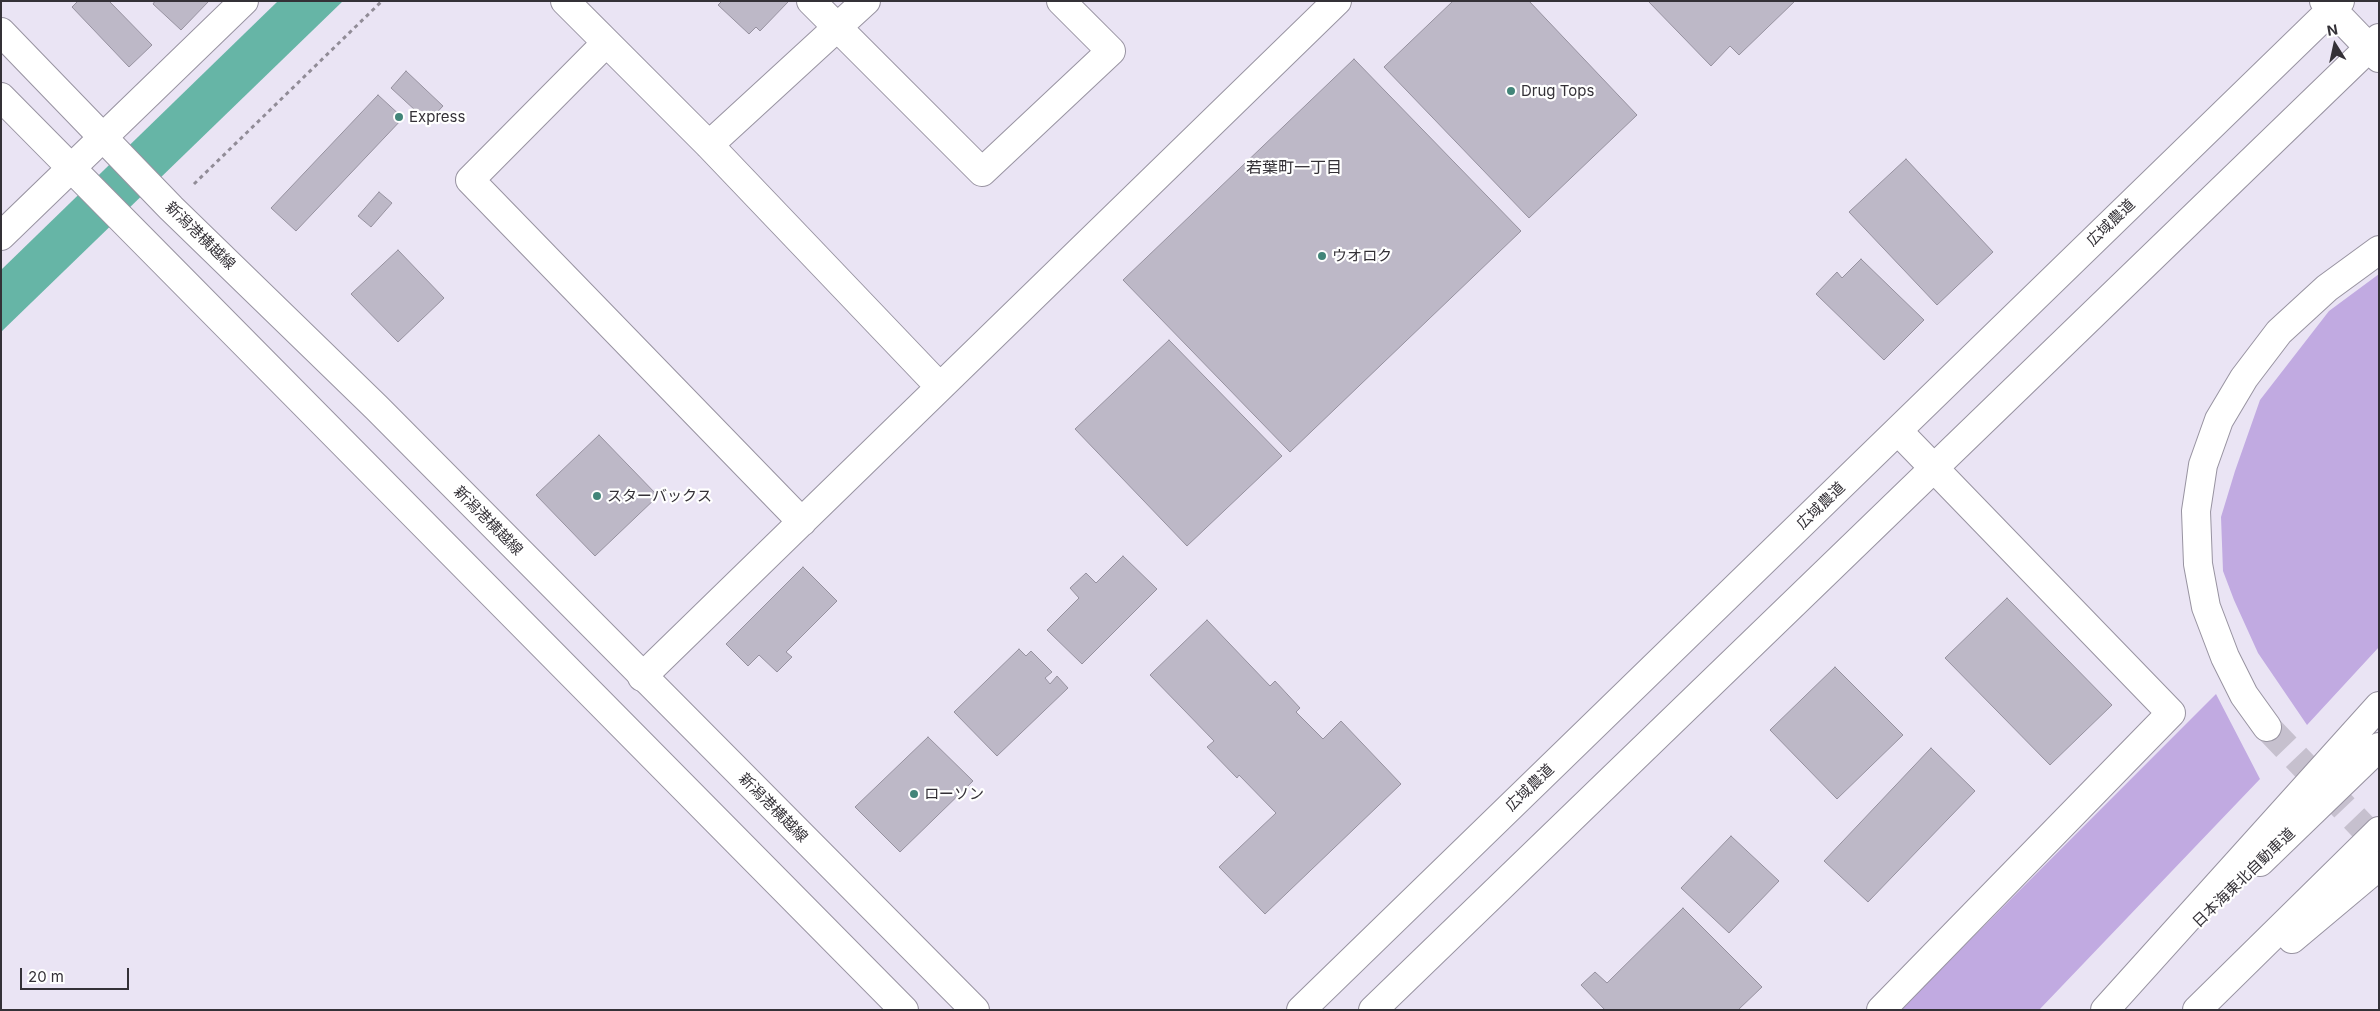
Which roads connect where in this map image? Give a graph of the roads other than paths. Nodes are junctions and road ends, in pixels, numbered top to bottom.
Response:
1 (244, 1) edge
2 (565, 1) edge
3 (812, 1) edge
4 (866, 1) edge
5 (1062, 1) edge
6 (2332, 4) edge
7 (1320, 7) edge
8 (836, 27) junction
9 (1, 32) edge
10 (606, 43) junction
11 (2375, 48) edge
12 (1, 97) edge
13 (103, 136) junction
14 (709, 145) junction
15 (72, 170) junction
16 (1, 236) edge
17 (2379, 250) edge
18 (940, 387) junction
19 (1898, 431) junction
20 (1934, 468) junction
21 (802, 522) junction
22 (642, 677) junction
23 (2379, 706) edge
24 (2267, 727) tunnel mouth
25 (2379, 747) edge
26 (2379, 831) edge
27 (2379, 866) edge
28 (904, 1010) edge
29 (975, 1010) edge
30 (1301, 1010) edge
31 (1373, 1010) edge
32 (1881, 1010) edge
33 (2105, 1010) edge
34 (2109, 1010) edge
35 (2197, 1010) edge
36 (2208, 1010) edge

1 - 13 main road
2 - 10 main road
3 - 8 main road
4 - 8 main road
5 - 8 main road
6 - 11 main road
6 - 19 main road, 広域農道
7 - 18 main road
8 - 14 main road
9 - 13 main road, 新潟港横越線
10 - 14 main road
10 - 21 main road
11 - 20 main road
12 - 15 main road
13 - 15 main road
13 - 22 main road, 新潟港横越線
14 - 18 main road
15 - 16 main road
15 - 28 main road
17 - 24 main road
18 - 21 main road
19 - 20 main road
19 - 30 main road, 広域農道
20 - 31 main road
20 - 32 main road
21 - 22 main road
22 - 29 main road, 新潟港横越線
23 - 33 main road
25 - 34 main road, 日本海東北自動車道
26 - 35 main road
27 - 36 main road

